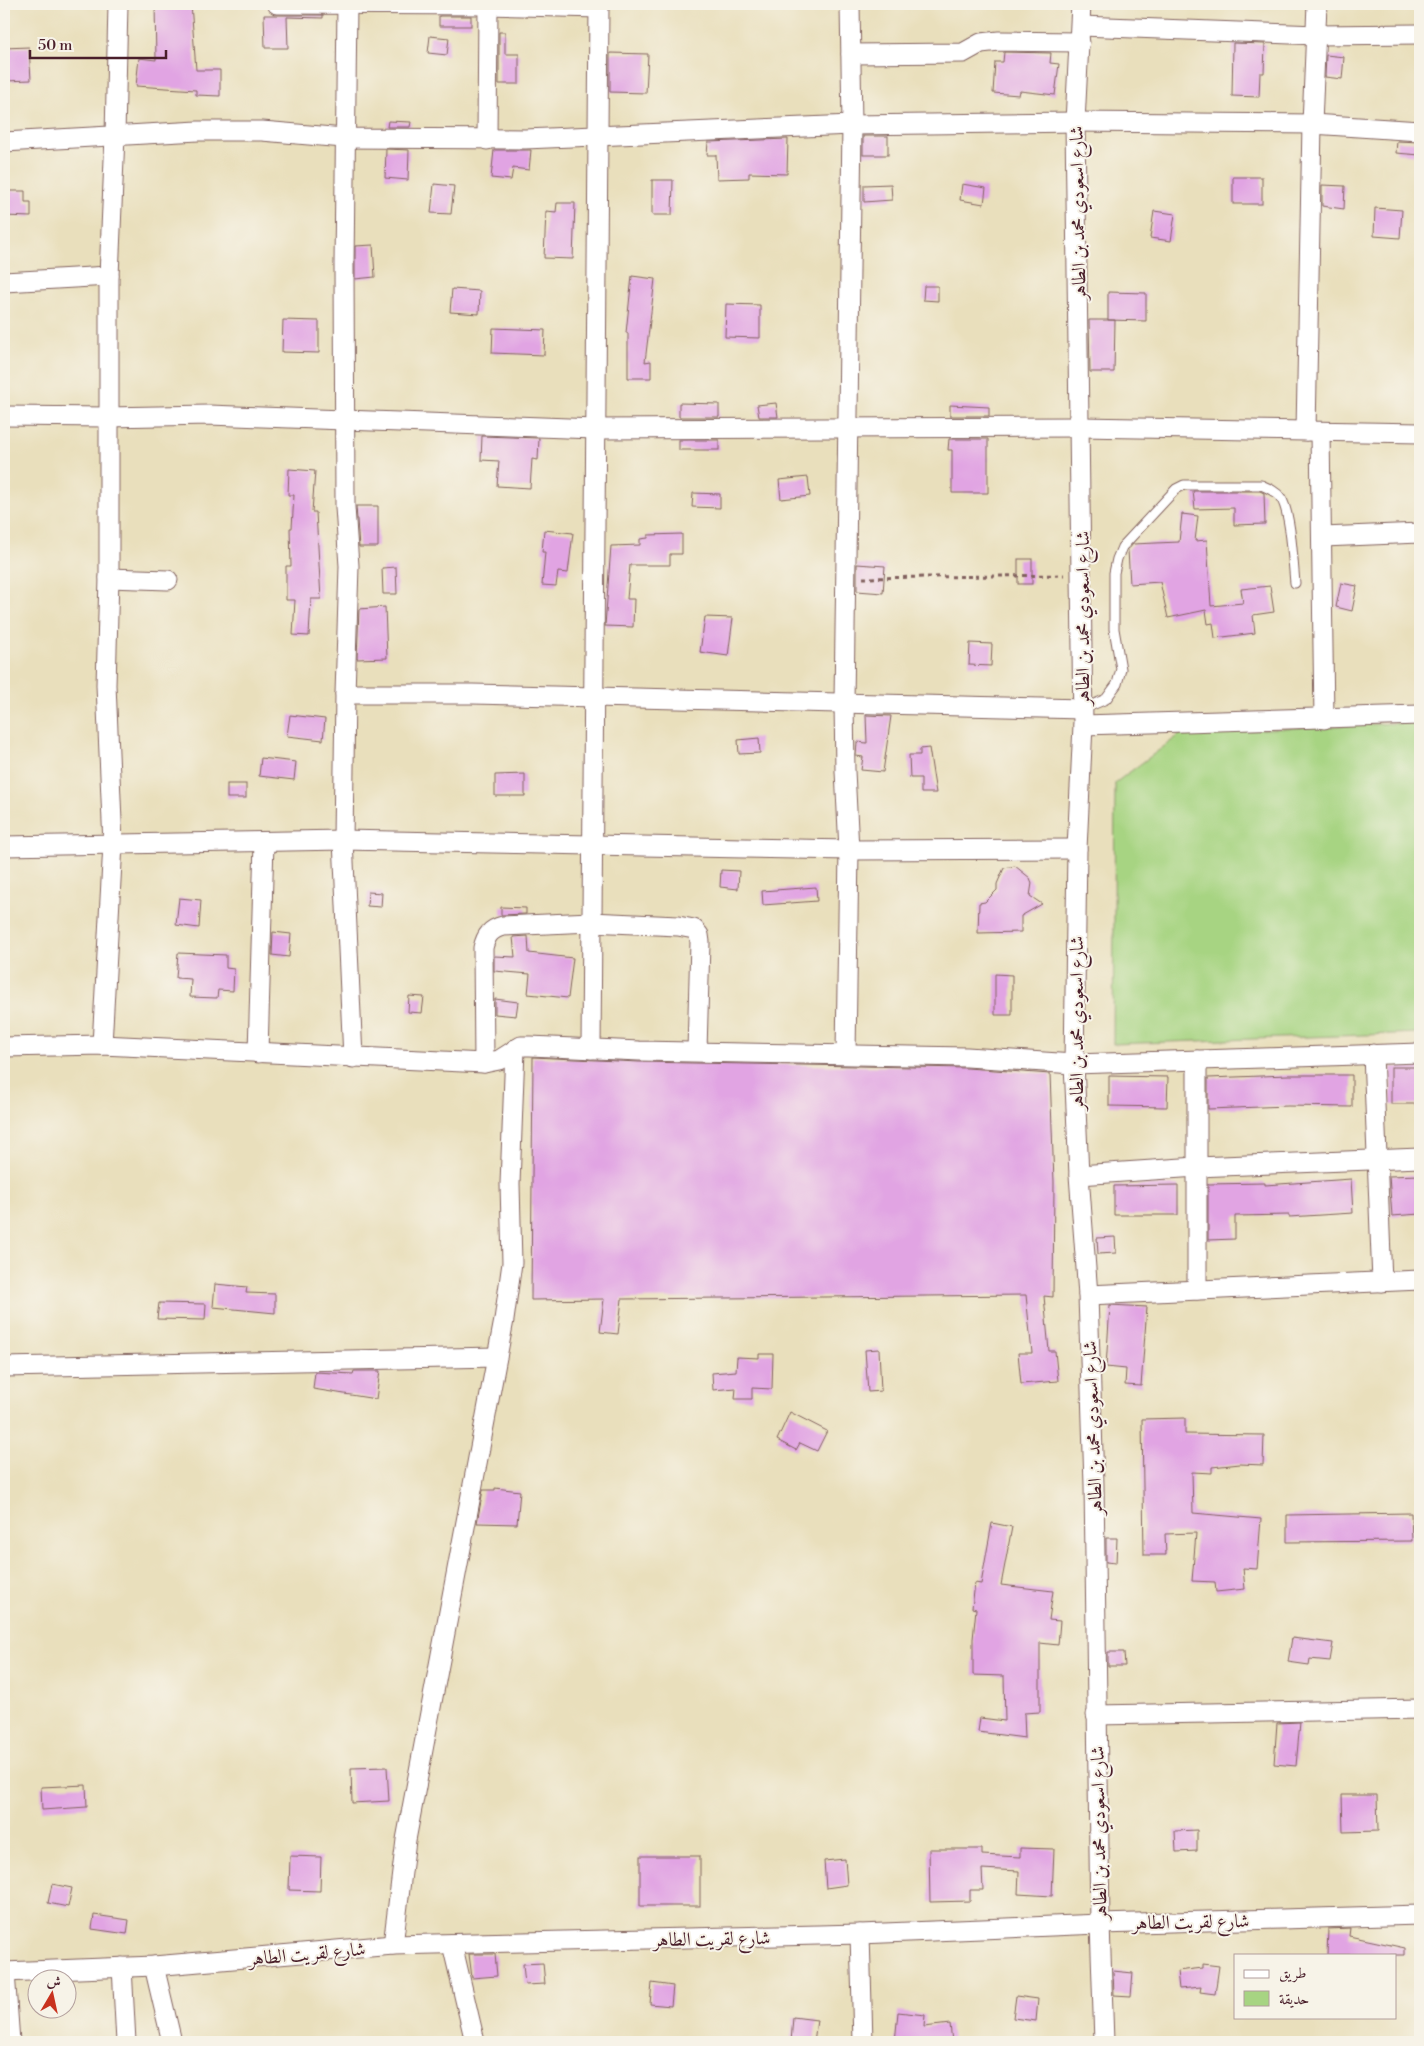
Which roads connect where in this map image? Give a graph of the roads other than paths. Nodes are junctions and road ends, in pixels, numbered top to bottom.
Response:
1 (118, 4) edge
2 (277, 4) edge
3 (347, 4) edge
4 (850, 4) edge
5 (1081, 4) edge
6 (1317, 4) edge
7 (488, 5) junction
8 (599, 6) edge
9 (1080, 34) junction
10 (1420, 34) edge
11 (1317, 35) junction
12 (851, 54) junction
13 (1075, 122) junction
14 (1312, 124) junction
15 (852, 125) junction
16 (1420, 131) edge
17 (597, 135) junction
18 (115, 136) junction
19 (344, 138) junction
20 (487, 140) junction
21 (4, 142) edge
22 (109, 276) junction
23 (4, 282) edge
24 (4, 416) edge
25 (108, 417) junction
26 (346, 420) junction
27 (1081, 427) junction
28 (847, 428) junction
29 (595, 429) junction
30 (1313, 432) junction
31 (1420, 433) edge
32 (1420, 534) edge
33 (1323, 537) junction
34 (109, 578) junction
35 (168, 580) dead end
36 (1295, 583) dead end
37 (345, 694) junction
38 (592, 697) junction
39 (844, 702) junction
40 (1420, 715) edge
41 (1083, 717) junction
42 (1324, 718) junction
43 (343, 840) junction
44 (264, 842) junction
45 (113, 844) junction
46 (593, 844) junction
47 (4, 846) edge
48 (1077, 849) junction
49 (849, 850) junction
50 (590, 922) junction
51 (102, 1045) junction
52 (4, 1047) edge
53 (515, 1049) junction
54 (591, 1049) junction
55 (697, 1051) junction
56 (258, 1053) junction
57 (1420, 1053) edge
58 (846, 1054) junction
59 (1373, 1054) junction
60 (353, 1058) junction
61 (1197, 1060) junction
62 (484, 1063) junction
63 (1074, 1064) junction
64 (1420, 1158) edge
65 (1377, 1160) junction
66 (1197, 1167) junction
67 (1079, 1176) junction
68 (1420, 1280) edge
69 (1382, 1282) junction
70 (1196, 1290) junction
71 (1088, 1295) junction
72 (497, 1357) junction
73 (4, 1367) edge
74 (1420, 1709) edge
75 (1096, 1715) junction
76 (1420, 1916) edge
77 (1100, 1924) junction
78 (860, 1934) junction
79 (452, 1944) junction
80 (393, 1945) junction
81 (154, 1966) junction
82 (122, 1967) junction
83 (4, 1972) edge
84 (10, 2042) edge
85 (126, 2042) edge
86 (172, 2042) edge
87 (475, 2042) edge
88 (863, 2042) edge
89 (1104, 2042) edge

1 - 18 street
2 - 3 street
3 - 7 street
3 - 19 street
4 - 12 street
5 - 9 street, شارع اسعودي محمد بن الطاهر
6 - 11 street
7 - 8 street
7 - 20 street
8 - 17 street
9 - 11 street
9 - 12 street
9 - 13 street, شارع اسعودي محمد بن الطاهر
10 - 11 street
11 - 14 street
12 - 15 street
13 - 14 street
13 - 15 street
13 - 27 street, شارع اسعودي محمد بن الطاهر
14 - 16 street
14 - 30 street
15 - 17 street
15 - 28 street
17 - 20 street
17 - 29 street
18 - 19 street
18 - 21 street
18 - 22 street
19 - 20 street
19 - 26 street
22 - 23 street
22 - 25 street
24 - 25 street
25 - 26 street
25 - 34 street
26 - 29 street
26 - 37 street
27 - 28 street
27 - 30 street
27 - 41 street, شارع اسعودي محمد بن الطاهر
28 - 29 street
28 - 39 street
29 - 38 street
30 - 31 street
30 - 33 street
32 - 33 street
33 - 42 street
34 - 35 street
34 - 45 street
36 - 41 lane
37 - 38 street
37 - 43 street
38 - 39 street
38 - 46 street
39 - 41 street
39 - 49 street
40 - 42 street
41 - 42 street
41 - 48 street, شارع اسعودي محمد بن الطاهر
43 - 44 street
43 - 46 street
43 - 60 street
44 - 45 street
44 - 56 street
45 - 47 street
45 - 51 street
46 - 49 street
46 - 50 street
48 - 49 street
48 - 63 street, شارع اسعودي محمد بن الطاهر
49 - 58 street
50 - 54 street
50 - 55 street
50 - 62 street
51 - 52 street
51 - 56 street
53 - 54 street
53 - 62 street
53 - 72 street
54 - 55 street
55 - 58 street
56 - 60 street
57 - 59 street
58 - 63 street
59 - 61 street
59 - 65 street
60 - 62 street
61 - 63 street
61 - 66 street
63 - 67 street, شارع اسعودي محمد بن الطاهر
64 - 65 street
65 - 66 street
65 - 69 street
66 - 67 street
66 - 70 street
67 - 71 street, شارع اسعودي محمد بن الطاهر
68 - 69 street
69 - 70 street
70 - 71 street
71 - 75 street, شارع اسعودي محمد بن الطاهر
72 - 73 street
72 - 80 street
74 - 75 street
75 - 77 street, شارع اسعودي محمد بن الطاهر
76 - 77 street, شارع لقريت الطاهر
77 - 78 street, شارع لقريت الطاهر
77 - 89 street, شارع اسعودي محمد بن الطاهر
78 - 79 street, شارع لقريت الطاهر
78 - 88 street
79 - 80 street, شارع لقريت الطاهر
79 - 87 street
80 - 81 street, شارع لقريت الطاهر
81 - 82 street, شارع لقريت الطاهر
81 - 86 street
82 - 83 street, شارع لقريت الطاهر
82 - 85 street
83 - 84 street

